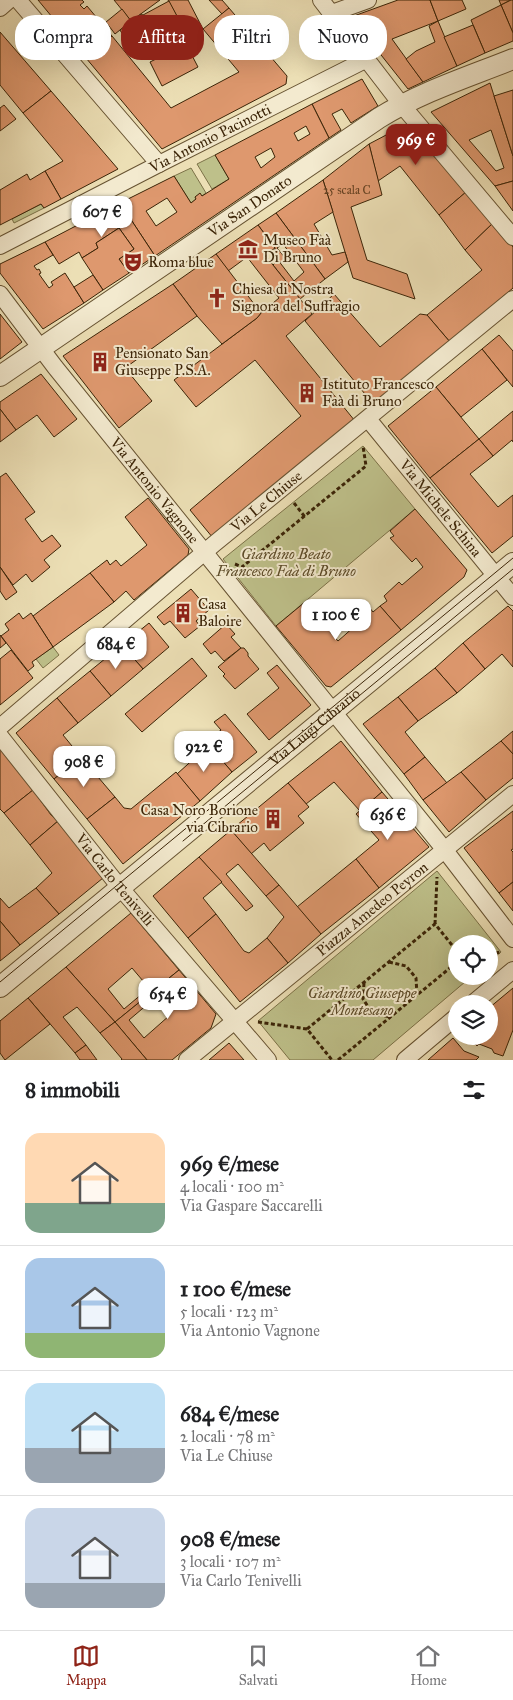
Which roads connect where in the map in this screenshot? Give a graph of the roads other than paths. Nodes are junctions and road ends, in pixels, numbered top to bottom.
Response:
1 (9, 0) edge
2 (18, 0) edge
3 (322, 0) edge
4 (368, 0) edge
5 (0, 8) edge
6 (332, 13) joint
7 (513, 59) edge
8 (365, 60) edge
9 (368, 60) edge
10 (402, 104) junction
11 (159, 164) junction
12 (513, 237) edge
13 (0, 246) edge
14 (0, 294) edge
15 (513, 299) edge
16 (40, 348) junction
17 (0, 376) edge
18 (368, 419) junction
19 (205, 551) junction
20 (513, 563) edge
21 (496, 577) junction
22 (513, 597) edge
23 (333, 711) junction
24 (0, 727) edge
25 (0, 736) edge
26 (513, 794) edge
27 (444, 849) junction
28 (120, 888) junction
29 (513, 938) edge
30 (513, 970) edge
31 (0, 987) edge
32 (483, 995) edge
33 (234, 1021) junction
34 (448, 1024) edge
35 (187, 1060) edge
36 (268, 1060) edge
37 (405, 1060) edge

1 - 5 street
2 - 11 street
3 - 6 street
4 - 6 street
7 - 10 street, Via San Donato
8 - 11 street, Via Antonio Pacinotti
9 - 10 street
10 - 12 street
10 - 16 street, Via San Donato
11 - 13 street, Via Antonio Pacinotti
14 - 16 street, Via Antonio Vagnone
15 - 18 street, Via Le Chiuse
16 - 17 street, Via San Donato
16 - 19 street, Via Antonio Vagnone
18 - 19 street, Via Le Chiuse
18 - 21 street, Via Michele Schina
19 - 23 street, Via Antonio Vagnone
19 - 24 street, Via Le Chiuse
20 - 21 street, Via Luigi Cibrario
21 - 22 street, Via Michele Schina
21 - 23 street, Via Luigi Cibrario
23 - 27 street, Via Antonio Vagnone
23 - 28 street, Via Luigi Cibrario
25 - 28 street, Via Carlo Tenivelli
26 - 27 street, Piazza Amedeo Peyron
27 - 29 street
27 - 33 street, Piazza Amedeo Peyron
28 - 31 street, Via Luigi Cibrario
28 - 33 street, Via Carlo Tenivelli
30 - 32 street
33 - 35 street, Piazza Amedeo Peyron
33 - 36 street, Via Carlo Tenivelli
34 - 37 street

